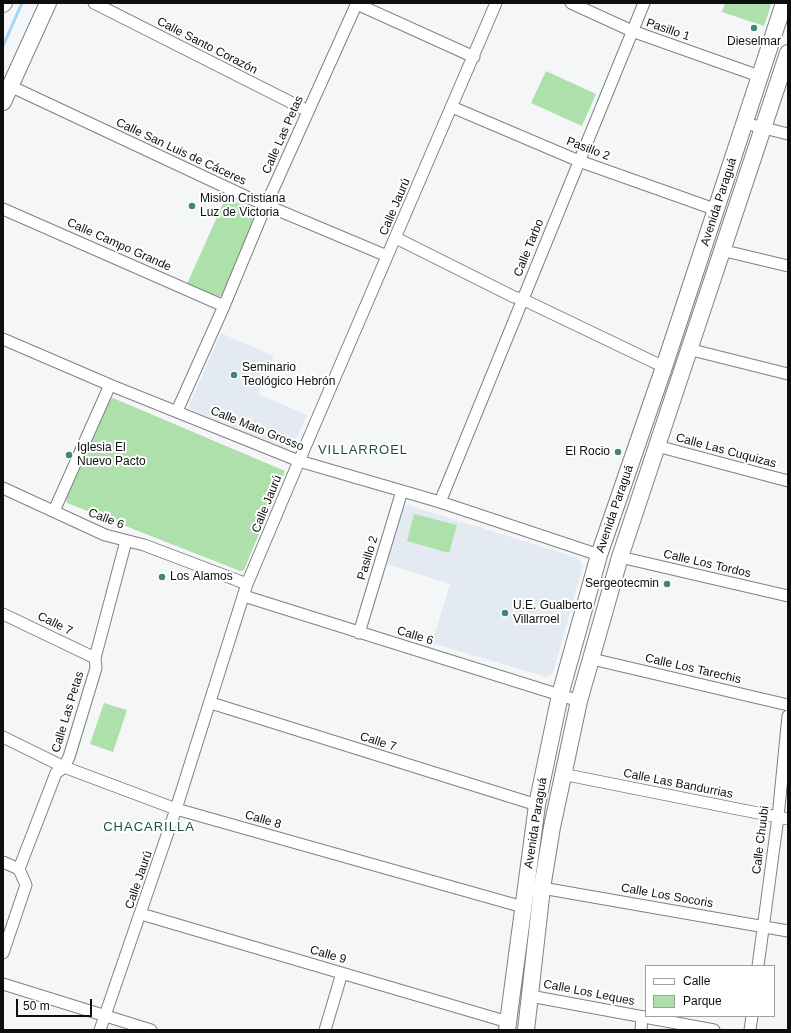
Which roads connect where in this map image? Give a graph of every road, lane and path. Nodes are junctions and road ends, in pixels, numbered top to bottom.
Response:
1 (48, 3) edge
2 (94, 3) edge
3 (357, 3) edge
4 (496, 3) edge
5 (571, 3) edge
6 (644, 3) edge
7 (784, 3) edge
8 (632, 31) junction
9 (788, 53) edge
10 (474, 57) junction
11 (759, 76) junction
12 (10, 86) junction
13 (3, 102) edge
14 (452, 107) junction
15 (308, 111) junction
16 (744, 123) junction
17 (763, 128) junction
18 (788, 134) edge
19 (579, 161) junction
20 (266, 205) junction
21 (3, 209) edge
22 (717, 210) junction
23 (396, 238) junction
24 (721, 250) junction
25 (387, 256) junction
26 (788, 266) edge
27 (522, 300) junction
28 (224, 306) junction
29 (3, 339) edge
30 (688, 349) junction
31 (664, 367) junction
32 (788, 374) edge
33 (110, 385) junction
34 (177, 411) junction
35 (656, 446) junction
36 (298, 461) junction
37 (788, 481) edge
38 (3, 488) edge
39 (402, 491) junction
40 (440, 502) junction
41 (54, 512) junction
42 (126, 541) junction
43 (599, 555) junction
44 (620, 557) junction
45 (248, 584) junction
46 (244, 596) junction
47 (788, 596) edge
48 (3, 614) edge
49 (360, 633) junction
50 (95, 658) junction
51 (592, 659) junction
52 (560, 695) junction
53 (579, 701) junction
54 (211, 703) junction
55 (788, 705) edge
56 (788, 716) edge
57 (3, 737) edge
58 (64, 767) junction
59 (562, 774) junction
60 (537, 805) junction
61 (176, 809) junction
62 (783, 818) edge
63 (3, 862) edge
64 (19, 870) junction
65 (542, 888) junction
66 (523, 907) junction
67 (141, 914) junction
68 (763, 926) junction
69 (788, 930) edge
70 (3, 953) edge
71 (758, 965) edge
72 (342, 973) junction
73 (3, 984) edge
74 (530, 996) junction
75 (104, 1016) junction
76 (642, 1017) junction
77 (752, 1017) edge
78 (507, 1026) edge
79 (100, 1030) edge
80 (151, 1030) edge
81 (325, 1030) edge
82 (526, 1030) edge
83 (641, 1030) edge
84 (714, 1030) edge
85 (750, 1030) edge

1 - 12 main road
2 - 15 street, Calle Santo Corazón
3 - 10 street
3 - 15 street, Calle Las Petas
4 - 10 street, Calle Jaurú
5 - 8 street, Pasillo 1
6 - 8 street, Calle Tarbo
7 - 11 main road, Avenida Paraguá
8 - 11 street, Pasillo 1
8 - 19 street, Calle Tarbo
9 - 17 main road, Avenida Paraguá
10 - 14 street, Calle Jaurú
11 - 16 main road, Avenida Paraguá
12 - 13 main road
12 - 20 street, Calle San Luis de Cáceres
14 - 19 street, Pasillo 2
14 - 23 street, Calle Jaurú
15 - 20 street, Calle Las Petas
16 - 17 street
16 - 22 main road, Avenida Paraguá
17 - 18 street
17 - 24 main road, Avenida Paraguá
19 - 22 street, Pasillo 2
19 - 27 street, Calle Tarbo
20 - 25 street, Calle San Luis de Cáceres
20 - 28 street, Calle Las Petas
21 - 28 street, Calle Campo Grande
22 - 31 main road, Avenida Paraguá
23 - 25 street, Calle Jaurú
23 - 27 street
24 - 26 street
24 - 30 main road, Avenida Paraguá
25 - 36 street, Calle Jaurú
27 - 31 street
27 - 40 street, Calle Tarbo
28 - 34 street, Calle Las Petas
29 - 33 street, Calle Mato Grosso
30 - 32 street
30 - 35 main road, Avenida Paraguá
31 - 43 main road, Avenida Paraguá
33 - 34 street, Calle Mato Grosso
33 - 41 street
34 - 36 street, Calle Mato Grosso
35 - 37 street, Calle Las Cuquizas
35 - 44 main road, Avenida Paraguá
36 - 39 street, Calle Mato Grosso
36 - 45 street, Calle Jaurú
38 - 41 street, Calle 6
39 - 40 street, Calle Mato Grosso
39 - 49 street, Pasillo 2
40 - 43 street, Calle Mato Grosso
41 - 42 street, Calle 6
42 - 45 street, Calle 6
42 - 50 street, Calle Las Petas
43 - 52 main road, Avenida Paraguá
44 - 47 street, Calle Los Tordos
44 - 51 main road, Avenida Paraguá
45 - 46 street, Calle Jaurú
46 - 49 street, Calle 6
46 - 54 street, Calle Jaurú
48 - 50 street, Calle 7
49 - 52 street, Calle 6
50 - 58 street, Calle Las Petas
51 - 53 main road, Avenida Paraguá
51 - 55 street, Calle Los Tarechis
52 - 53 street, Calle 6
52 - 60 main road, Avenida Paraguá
53 - 59 main road, Avenida Paraguá
54 - 60 street, Calle 7
54 - 61 street, Calle Jaurú
56 - 62 street, Calle Chuubi
57 - 58 street, Calle 8
58 - 61 street, Calle 8
58 - 64 street, Calle Las Petas
59 - 62 street, Calle Las Bandurrias
59 - 65 main road, Avenida Paraguá
60 - 66 main road, Avenida Paraguá
61 - 66 street, Calle 8
61 - 67 street, Calle Jaurú
62 - 68 street, Calle Chuubi
63 - 64 street
64 - 70 street
65 - 68 street, Calle Los Socoris
65 - 74 main road, Avenida Paraguá
66 - 78 main road, Avenida Paraguá
67 - 72 street, Calle 9
67 - 75 street, Calle Jaurú
68 - 69 street, Calle Los Socoris
68 - 71 street, Calle Chuubi
72 - 78 street, Calle 9
72 - 81 street
73 - 75 street
74 - 76 street, Calle Los Leques
74 - 82 main road, Avenida Paraguá
75 - 79 street, Calle Jaurú
75 - 80 street
76 - 83 street
76 - 84 street, Calle Los Leques
77 - 85 street

